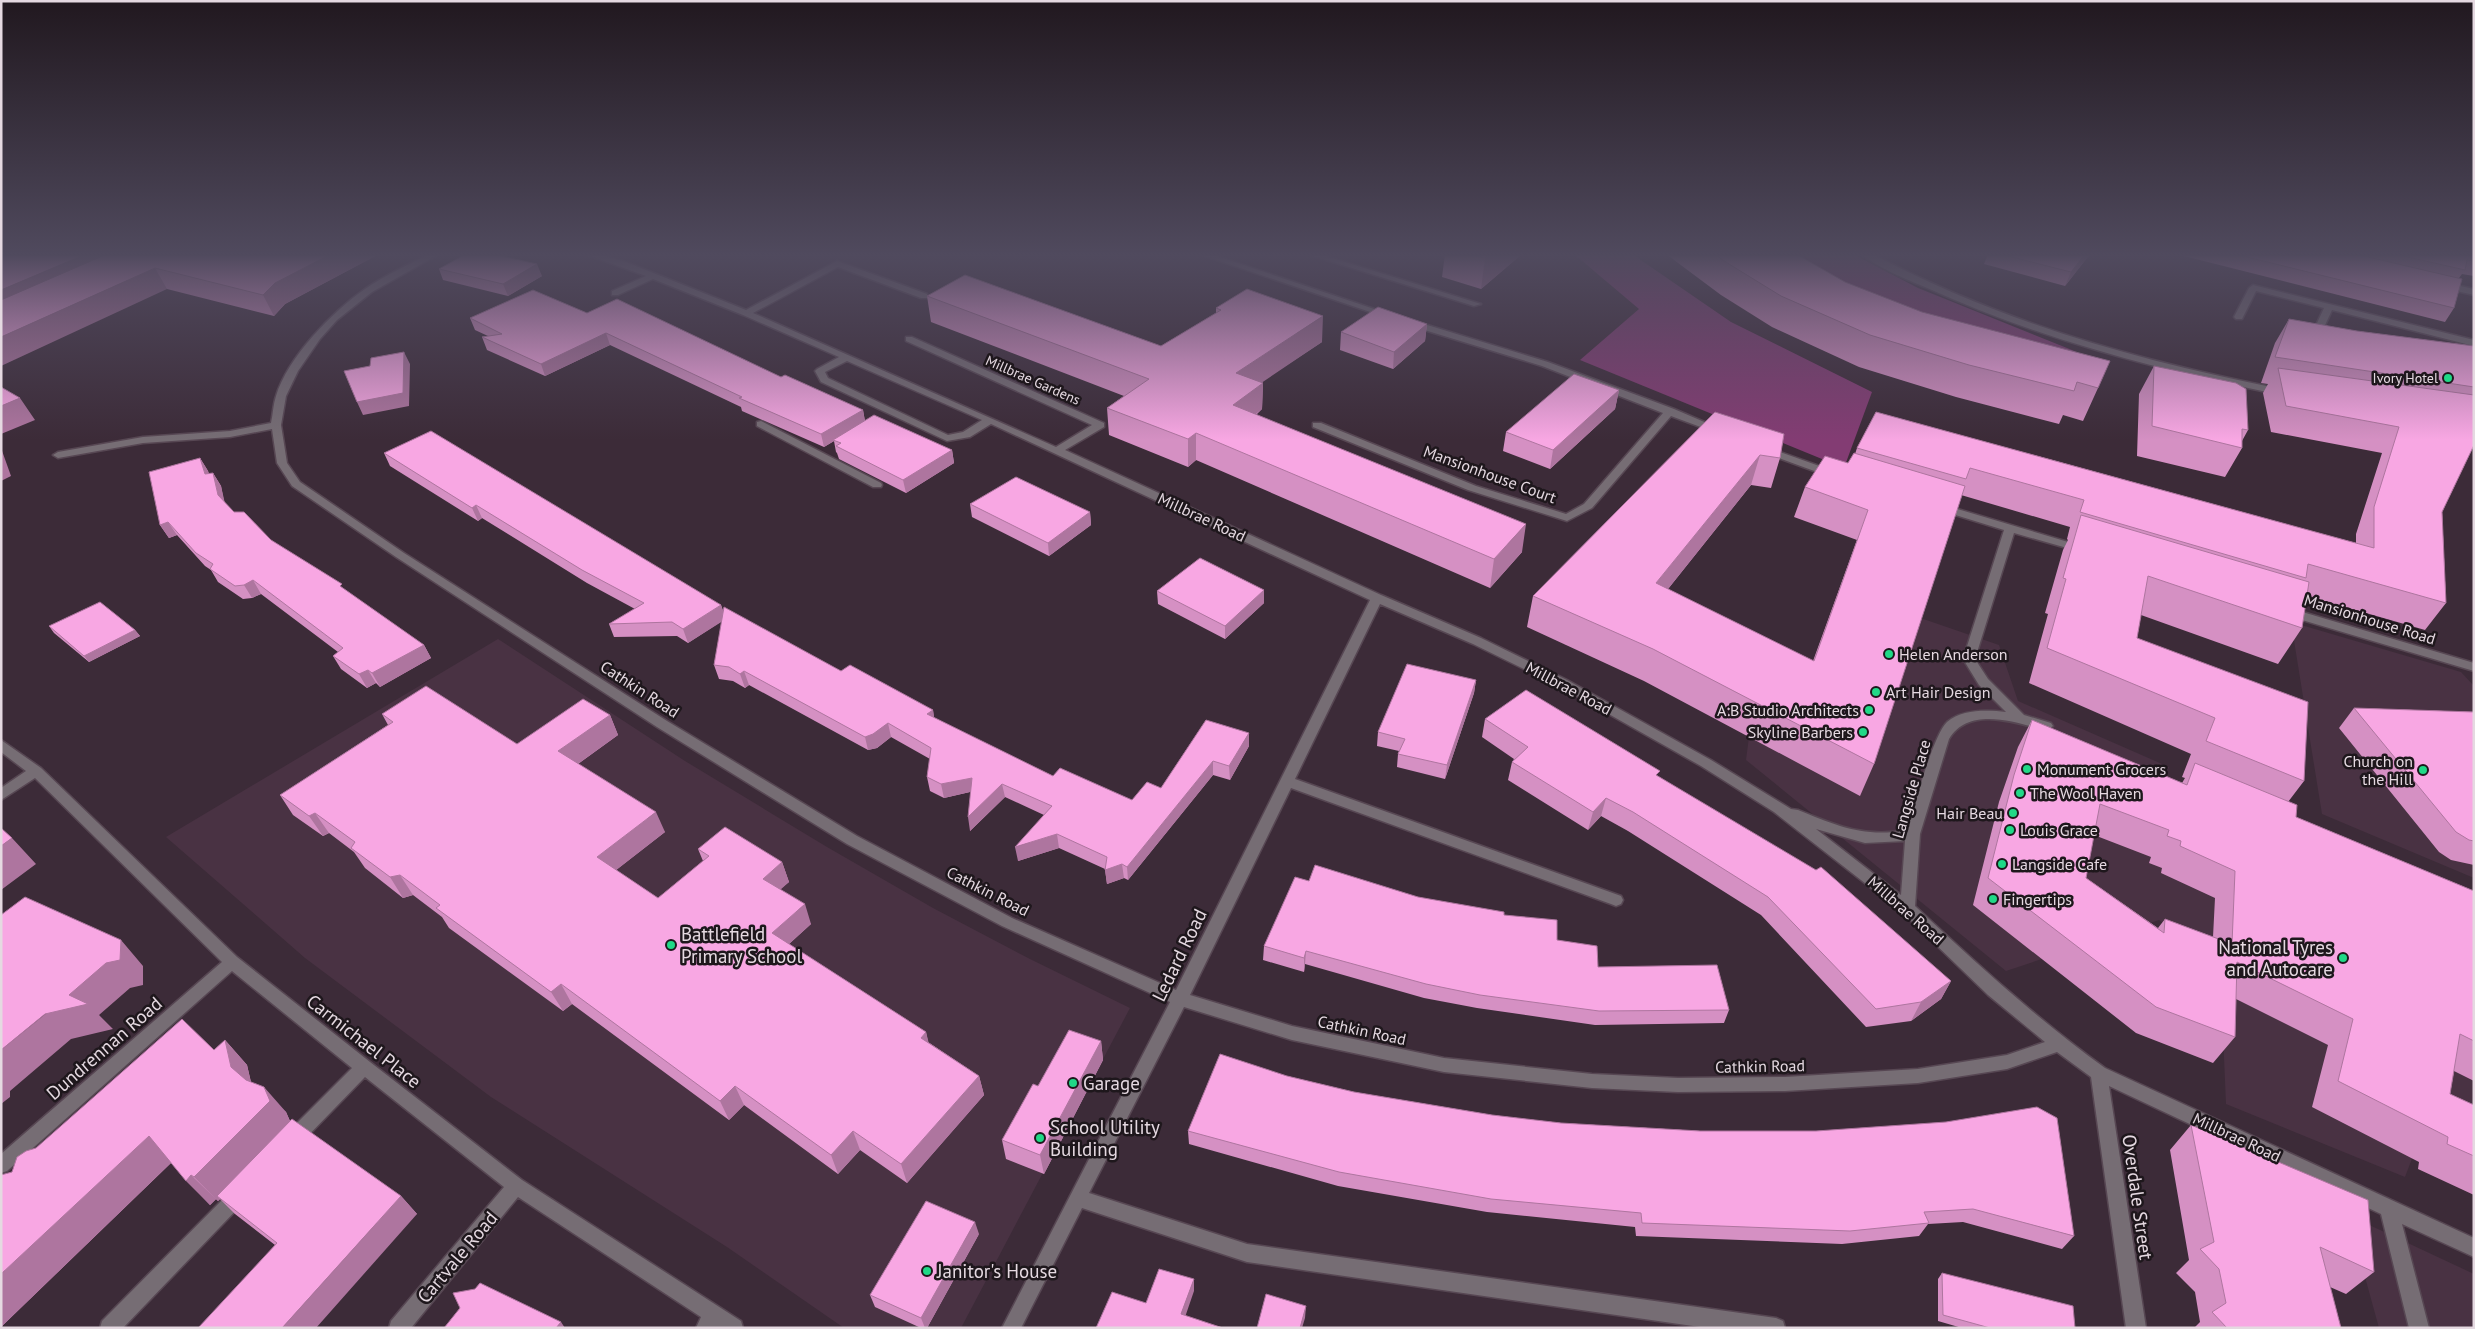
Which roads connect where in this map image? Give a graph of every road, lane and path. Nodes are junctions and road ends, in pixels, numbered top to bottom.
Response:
1 (338, 316) edge
2 (753, 316) edge
3 (1400, 316) edge
4 (2006, 316) edge
5 (2325, 316) edge
6 (2361, 316) edge
7 (2317, 334) edge
8 (908, 339) dead end
9 (2474, 343) edge
10 (846, 357) junction
11 (2129, 357) junction
12 (2092, 358) edge
13 (2296, 395) edge
14 (1670, 411) junction
15 (990, 420) junction
16 (761, 424) edge
17 (1317, 424) dead end
18 (276, 425) junction
19 (1724, 433) edge
20 (1760, 448) edge
21 (1058, 450) junction
22 (58, 455) dead end
23 (1840, 476) edge
24 (877, 485) edge
25 (1934, 505) edge
26 (2010, 528) junction
27 (2095, 553) edge
28 (1377, 598) junction
29 (2275, 607) edge
30 (2474, 667) edge
31 (2019, 717) junction
32 (2061, 733) edge
33 (1, 745) edge
34 (36, 771) junction
35 (1287, 782) junction
36 (1, 795) edge
37 (1779, 808) junction
38 (1913, 834) junction
39 (1616, 900) dead end
40 (1908, 908) junction
41 (232, 962) junction
42 (1180, 999) junction
43 (2059, 1044) junction
44 (364, 1067) junction
45 (2099, 1073) junction
46 (281, 1152) edge
47 (1, 1165) edge
48 (516, 1186) junction
49 (246, 1187) edge
50 (1077, 1198) junction
51 (2389, 1208) junction
52 (2474, 1248) edge
53 (709, 1322) edge
54 (109, 1328) edge
55 (398, 1328) edge
56 (734, 1328) edge
57 (1011, 1328) edge
58 (1776, 1328) edge
59 (2136, 1328) edge
60 (2419, 1328) edge

1 - 18 street, Cathkin Road
2 - 10 street, Millbrae Road
3 - 14 street
4 - 11 street
5 - 7 street
6 - 9 street
8 - 21 street, Millbrae Gardens
10 - 15 street, Millbrae Road
10 - 15 street
11 - 12 street
11 - 13 street
14 - 17 street, Mansionhouse Court
14 - 19 street
15 - 21 street, Millbrae Road
16 - 24 street
18 - 22 street
18 - 42 street, Cathkin Road
20 - 23 street
21 - 28 street, Millbrae Road
25 - 26 street
26 - 27 street
26 - 31 street
28 - 35 street, Ledard Road
28 - 37 street, Millbrae Road
29 - 30 street, Mansionhouse Road
31 - 32 street
31 - 38 street, Langside Place
33 - 34 street, Carmichael Place
34 - 36 street
34 - 41 street, Carmichael Place
35 - 39 street
35 - 42 street, Ledard Road
37 - 38 street
37 - 40 street, Millbrae Road
38 - 40 street, Langside Place
40 - 43 street, Millbrae Road
41 - 44 street, Carmichael Place
41 - 47 street, Dundrennan Road
42 - 43 street, Cathkin Road
42 - 50 street, Ledard Road
43 - 45 street, Millbrae Road
44 - 46 street
44 - 48 street, Carmichael Place
45 - 51 street, Millbrae Road
45 - 59 street, Overdale Street
48 - 53 street, Carmichael Place
48 - 55 street, Cartvale Road
49 - 54 street
50 - 57 street, Ledard Road
50 - 58 street
51 - 52 street, Millbrae Road
51 - 60 street
53 - 56 street, Carmichael Place

